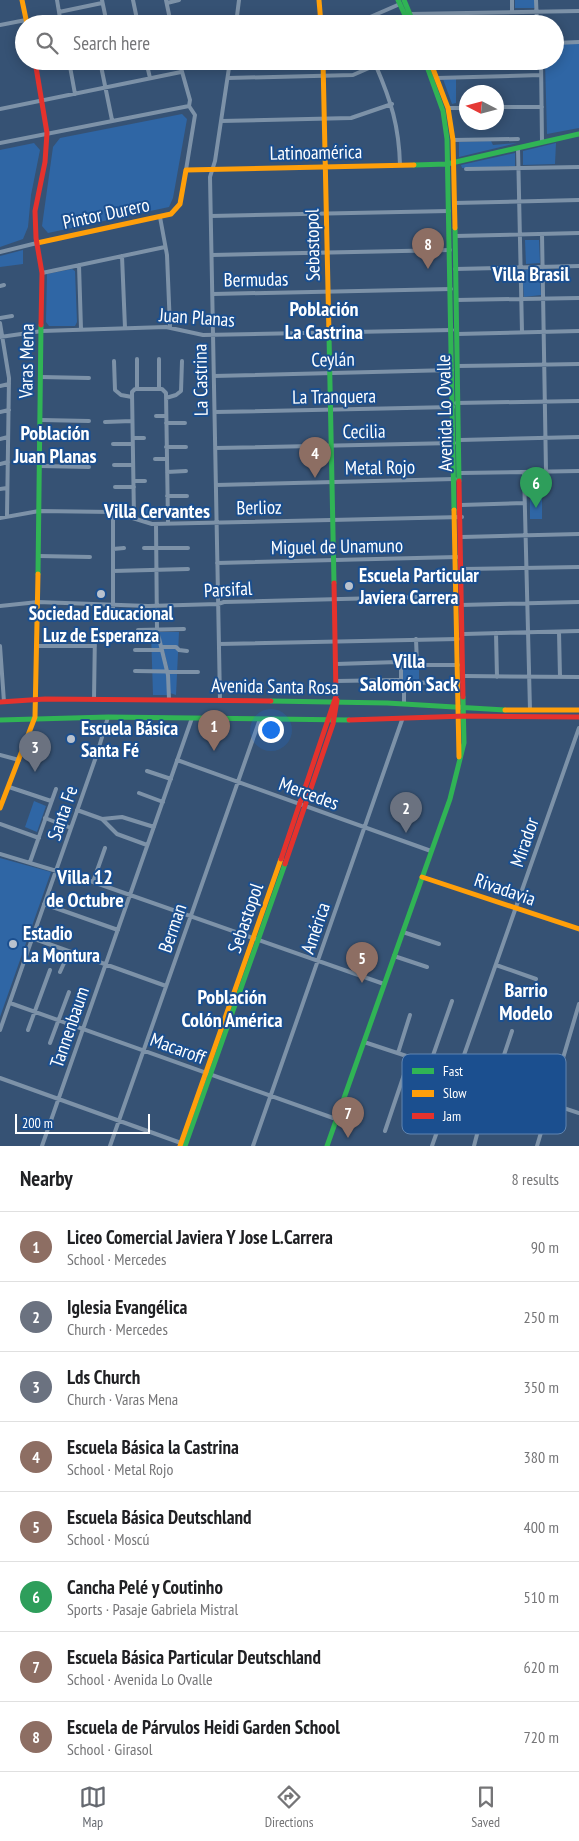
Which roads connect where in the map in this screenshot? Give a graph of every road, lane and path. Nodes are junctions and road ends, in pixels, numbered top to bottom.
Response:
1 (22, 0) edge
2 (56, 0) edge
3 (133, 0) edge
4 (179, 0) edge
5 (239, 0) edge
6 (318, 0) edge
7 (512, 0) edge
8 (536, 0) edge
9 (166, 1) edge
10 (401, 1) edge
11 (102, 2) edge
12 (579, 11) edge
13 (59, 12) junction
14 (512, 12) junction
15 (537, 12) junction
16 (410, 14) joint
17 (25, 15) edge
18 (60, 15) edge
19 (105, 15) edge
20 (136, 15) edge
21 (169, 15) edge
22 (237, 15) edge
23 (320, 15) edge
24 (372, 15) edge
25 (406, 15) edge
26 (15, 23) edge
27 (0, 25) edge
28 (579, 42) edge
29 (564, 43) edge
30 (37, 70) edge
31 (71, 70) edge
32 (102, 70) edge
33 (148, 70) edge
34 (229, 70) edge
35 (324, 70) edge
36 (367, 70) edge
37 (378, 70) edge
38 (428, 70) edge
39 (434, 70) edge
40 (541, 70) edge
41 (181, 72) joint
42 (541, 75) junction
43 (324, 76) junction
44 (150, 78) junction
45 (228, 78) junction
46 (437, 78) junction
47 (106, 88) junction
48 (75, 94) junction
49 (43, 100) junction
50 (392, 104) junction
51 (189, 106) junction
52 (542, 107) junction
53 (448, 108) junction
54 (459, 108) edge
55 (504, 108) edge
56 (0, 109) edge
57 (324, 119) junction
58 (112, 120) junction
59 (221, 121) junction
60 (47, 133) junction
61 (579, 134) edge
62 (518, 139) dead end
63 (453, 140) junction
64 (542, 142) junction
65 (0, 143) edge
66 (518, 148) junction
67 (454, 163) junction
68 (447, 164) junction
69 (400, 165) junction
70 (326, 167) junction
71 (579, 167) edge
72 (518, 168) junction
73 (212, 169) junction
74 (466, 169) dead end
75 (186, 170) junction
76 (579, 200) edge
77 (519, 201) junction
78 (454, 203) junction
79 (449, 211) junction
80 (326, 214) junction
81 (211, 216) junction
82 (160, 217) junction
83 (579, 233) edge
84 (520, 234) junction
85 (542, 234) junction
86 (455, 236) junction
87 (37, 243) junction
88 (166, 247) junction
89 (450, 250) junction
90 (0, 252) edge
91 (327, 253) junction
92 (212, 255) junction
93 (122, 256) junction
94 (78, 265) junction
95 (579, 266) edge
96 (542, 267) junction
97 (521, 268) junction
98 (455, 269) junction
99 (42, 273) junction
100 (451, 289) junction
101 (328, 292) junction
102 (213, 294) junction
103 (579, 298) edge
104 (521, 299) junction
105 (543, 299) junction
106 (456, 300) junction
107 (12, 316) dead end
108 (0, 318) edge
109 (0, 323) edge
110 (170, 327) junction
111 (125, 328) junction
112 (80, 329) junction
113 (452, 330) junction
114 (42, 331) junction
115 (579, 331) edge
116 (329, 332) junction
117 (522, 332) junction
118 (543, 332) junction
119 (457, 334) junction
120 (213, 335) junction
121 (1, 337) edge
122 (137, 359) dead end
123 (159, 359) dead end
124 (114, 361) dead end
125 (182, 361) dead end
126 (544, 364) junction
127 (579, 364) edge
128 (458, 366) junction
129 (452, 370) junction
130 (330, 373) junction
131 (214, 376) junction
132 (41, 377) junction
133 (89, 378) dead end
134 (9, 384) junction
135 (0, 386) edge
136 (135, 390) junction
137 (162, 390) junction
138 (132, 397) junction
139 (166, 398) junction
140 (579, 401) edge
141 (545, 402) junction
142 (455, 404) junction
143 (330, 409) junction
144 (9, 410) junction
145 (0, 412) edge
146 (215, 412) junction
147 (156, 416) dead end
148 (166, 416) junction
149 (41, 420) junction
150 (89, 421) dead end
151 (132, 421) junction
152 (105, 422) dead end
153 (166, 423) junction
154 (185, 423) dead end
155 (8, 437) junction
156 (579, 437) edge
157 (0, 438) edge
158 (133, 438) junction
159 (144, 438) dead end
160 (545, 438) junction
161 (460, 440) junction
162 (454, 443) junction
163 (113, 444) dead end
164 (133, 444) junction
165 (331, 446) junction
166 (166, 447) junction
167 (186, 447) dead end
168 (215, 448) junction
169 (155, 459) dead end
170 (166, 459) junction
171 (8, 462) junction
172 (0, 464) edge
173 (114, 465) dead end
174 (133, 465) junction
175 (40, 466) junction
176 (89, 466) dead end
177 (186, 471) dead end
178 (546, 471) junction
179 (579, 471) edge
180 (167, 472) junction
181 (524, 472) junction
182 (461, 473) junction
183 (455, 479) junction
184 (134, 481) junction
185 (145, 481) dead end
186 (332, 482) junction
187 (216, 485) junction
188 (115, 487) dead end
189 (134, 487) junction
190 (7, 488) junction
191 (0, 489) edge
192 (167, 496) junction
193 (187, 496) dead end
194 (525, 503) junction
195 (461, 505) junction
196 (39, 510) junction
197 (113, 512) junction
198 (7, 516) junction
199 (459, 517) junction
200 (0, 518) edge
201 (134, 518) junction
202 (333, 520) junction
203 (217, 522) junction
204 (168, 523) junction
205 (156, 524) junction
206 (579, 534) edge
207 (526, 535) junction
208 (462, 537) junction
209 (113, 548) junction
210 (124, 548) dead end
211 (144, 548) dead end
212 (157, 548) junction
213 (188, 548) dead end
214 (39, 556) junction
215 (90, 557) dead end
216 (457, 557) junction
217 (334, 560) junction
218 (218, 563) junction
219 (579, 567) edge
220 (526, 568) junction
221 (188, 569) dead end
222 (113, 570) junction
223 (157, 570) junction
224 (462, 570) junction
225 (458, 596) junction
226 (334, 599) junction
227 (38, 602) junction
228 (579, 602) edge
229 (112, 603) junction
230 (527, 603) junction
231 (218, 604) junction
232 (461, 605) junction
233 (0, 606) edge
234 (157, 606) junction
235 (112, 618) dead end
236 (184, 629) dead end
237 (138, 630) dead end
238 (157, 630) junction
239 (95, 631) dead end
240 (559, 632) junction
241 (579, 632) edge
242 (496, 633) junction
243 (528, 633) junction
244 (464, 634) junction
245 (458, 638) junction
246 (416, 639) junction
247 (335, 641) junction
248 (219, 644) junction
249 (0, 646) edge
250 (38, 646) junction
251 (95, 646) junction
252 (161, 649) junction
253 (135, 650) dead end
254 (187, 651) dead end
255 (401, 663) junction
256 (336, 664) junction
257 (416, 664) junction
258 (459, 665) junction
259 (135, 671) dead end
260 (168, 672) junction
261 (198, 672) dead end
262 (465, 676) junction
263 (497, 676) junction
264 (529, 677) junction
265 (560, 677) junction
266 (579, 677) edge
267 (336, 681) junction
268 (403, 682) junction
269 (459, 682) junction
270 (94, 699) junction
271 (169, 699) junction
272 (37, 700) junction
273 (220, 700) junction
274 (336, 701) junction
275 (2, 702) edge
276 (404, 704) junction
277 (462, 707) junction
278 (530, 710) junction
279 (579, 710) edge
280 (463, 716) junction
281 (108, 717) junction
282 (579, 717) edge
283 (35, 718) junction
284 (192, 718) junction
285 (260, 719) junction
286 (0, 720) edge
287 (332, 720) junction
288 (402, 720) junction
289 (579, 728) edge
290 (0, 755) edge
291 (20, 760) junction
292 (177, 760) junction
293 (147, 770) dead end
294 (171, 779) junction
295 (238, 782) junction
296 (10, 787) junction
297 (56, 789) dead end
298 (139, 793) dead end
299 (52, 801) junction
300 (163, 802) junction
301 (303, 805) junction
302 (0, 808) edge
303 (77, 810) junction
304 (45, 818) junction
305 (102, 819) junction
306 (0, 824) edge
307 (154, 827) junction
308 (365, 827) junction
309 (71, 828) junction
310 (39, 838) junction
311 (147, 845) junction
312 (105, 848) dead end
313 (431, 851) junction
314 (0, 854) edge
315 (31, 860) junction
316 (56, 869) junction
317 (422, 877) junction
318 (93, 882) junction
319 (130, 894) junction
320 (44, 904) junction
321 (516, 909) junction
322 (191, 916) junction
323 (579, 929) edge
324 (118, 930) junction
325 (403, 932) junction
326 (32, 938) junction
327 (257, 939) junction
328 (439, 944) dead end
329 (68, 952) junction
330 (394, 956) junction
331 (318, 960) junction
332 (496, 965) junction
333 (105, 966) junction
334 (427, 967) dead end
335 (50, 970) dead end
336 (60, 972) dead end
337 (536, 979) dead end
338 (384, 984) junction
339 (166, 986) junction
340 (68, 992) dead end
341 (452, 1001) dead end
342 (10, 1003) junction
343 (579, 1004) edge
344 (35, 1012) junction
345 (410, 1015) dead end
346 (58, 1020) junction
347 (83, 1029) junction
348 (0, 1030) edge
349 (28, 1030) dead end
350 (512, 1032) dead end
351 (364, 1042) junction
352 (50, 1043) dead end
353 (144, 1051) junction
354 (398, 1053) junction
355 (402, 1054) edge
356 (433, 1054) edge
357 (465, 1054) edge
358 (504, 1054) edge
359 (564, 1054) edge
360 (208, 1074) junction
361 (0, 1078) edge
362 (402, 1081) edge
363 (270, 1096) junction
364 (58, 1099) junction
365 (566, 1109) edge
366 (579, 1113) edge
367 (336, 1119) junction
368 (119, 1121) junction
369 (385, 1131) dead end
370 (436, 1134) edge
371 (478, 1134) edge
372 (540, 1134) edge
373 (183, 1145) edge
374 (42, 1146) edge
375 (110, 1146) edge
376 (252, 1146) edge
377 (327, 1146) edge
378 (432, 1146) edge
379 (474, 1146) edge
380 (536, 1146) edge

1 - 17 main road
2 - 13 street
3 - 20 street
4 - 9 street
5 - 22 street
6 - 23 main road
7 - 14 street
8 - 15 street
9 - 21 street
10 - 16 main road
10 - 24 street
10 - 25 main road
11 - 13 street
11 - 19 street
12 - 15 street
13 - 18 street
14 - 15 street
14 - 16 street
26 - 27 street
28 - 29 street
30 - 49 main road, Varas Mena
31 - 48 street
32 - 47 street
33 - 44 street
34 - 45 street, La Castrina
35 - 43 main road, Sebastopol
36 - 43 street
37 - 50 street
38 - 68 main road, Avenida Lo Ovalle
39 - 46 main road, Avenida Lo Ovalle
40 - 42 street
41 - 44 street
41 - 51 street
42 - 46 street
42 - 52 street
43 - 45 street
43 - 57 main road, Sebastopol
44 - 47 street
45 - 59 street, La Castrina
46 - 53 main road, Avenida Lo Ovalle
47 - 48 street
47 - 58 street
48 - 49 street
49 - 56 street
49 - 60 main road, Varas Mena
50 - 57 street
50 - 69 street
51 - 58 street
51 - 75 street
52 - 55 street
52 - 64 street
53 - 54 street
53 - 63 main road, Avenida Lo Ovalle
57 - 59 street
57 - 70 main road, Sebastopol
58 - 60 street
59 - 73 street, La Castrina
60 - 65 street
60 - 87 main road, Varas Mena
61 - 64 main road, Latinoamérica
62 - 63 street
63 - 67 main road, Avenida Lo Ovalle
64 - 66 main road, Latinoamérica
66 - 67 main road, Latinoamérica
66 - 72 street
67 - 68 main road, Latinoamérica
67 - 78 main road, Avenida Lo Ovalle
68 - 69 main road, Latinoamérica
68 - 79 main road, Avenida Lo Ovalle
69 - 70 main road, Latinoamérica
70 - 73 main road, Latinoamérica
70 - 80 main road, Sebastopol
71 - 72 street
72 - 74 street
72 - 77 street
73 - 75 main road, Latinoamérica
73 - 81 street, La Castrina
75 - 82 main road, Pintor Durero
76 - 77 street
77 - 78 street
77 - 84 street
78 - 86 main road, Avenida Lo Ovalle
79 - 80 street
79 - 89 main road, Avenida Lo Ovalle
80 - 81 street
80 - 91 main road, Sebastopol
81 - 92 street, La Castrina
82 - 87 main road, Pintor Durero
82 - 88 street
83 - 85 street
84 - 85 street
84 - 86 street
84 - 97 street
85 - 96 street
86 - 98 main road, Avenida Lo Ovalle
87 - 90 street, Pintor Durero
87 - 99 main road, Varas Mena
88 - 93 street
88 - 110 street
89 - 91 street
89 - 100 main road, Avenida Lo Ovalle
91 - 92 street
91 - 101 main road, Sebastopol
92 - 102 street, La Castrina
93 - 94 street
93 - 111 street
94 - 99 street
94 - 112 street
95 - 96 street
96 - 97 street
96 - 105 street
97 - 98 street
97 - 104 street
98 - 106 main road, Avenida Lo Ovalle
99 - 114 main road, Varas Mena
100 - 101 street, Bermudas
100 - 113 main road, Avenida Lo Ovalle
101 - 102 street, Bermudas
101 - 116 main road, Sebastopol
102 - 120 street, La Castrina
103 - 105 street
104 - 105 street
104 - 106 street
104 - 117 street
105 - 118 street
106 - 119 main road, Avenida Lo Ovalle
107 - 108 street
109 - 121 street
110 - 111 street, Juan Planas
110 - 120 street, Juan Planas
111 - 112 street, Juan Planas
112 - 114 street, Juan Planas
113 - 116 street, Juan Planas
113 - 129 main road, Avenida Lo Ovalle
114 - 121 street, Juan Planas
114 - 132 main road, Varas Mena
115 - 118 street
116 - 120 street, Juan Planas
116 - 130 main road, Sebastopol
117 - 118 street
117 - 119 street
118 - 126 street
119 - 128 main road, Avenida Lo Ovalle
120 - 131 street, La Castrina
121 - 134 street
122 - 136 street
123 - 137 street
124 - 138 street
125 - 139 street
126 - 127 street
126 - 128 street
126 - 141 street
128 - 142 main road, Avenida Lo Ovalle
129 - 130 street, Ceylán
129 - 142 main road, Avenida Lo Ovalle
130 - 131 street, Ceylán
130 - 143 main road, Sebastopol
131 - 146 street, La Castrina
132 - 133 street
132 - 149 main road, Varas Mena
134 - 135 street
134 - 144 street
136 - 137 street
136 - 138 street
137 - 139 street
138 - 151 street
139 - 148 street
140 - 141 street, La Tranquera
141 - 142 street, La Tranquera
141 - 160 street
142 - 143 street, La Tranquera
142 - 161 main road, Avenida Lo Ovalle
142 - 162 main road, Avenida Lo Ovalle
143 - 146 street, La Tranquera
143 - 165 main road, Sebastopol
144 - 145 street
144 - 155 street
146 - 168 street, La Castrina
147 - 148 street
148 - 153 street
149 - 150 street
149 - 175 main road, Varas Mena
151 - 152 street
151 - 158 street
153 - 154 street
153 - 166 street
155 - 157 street
155 - 171 street
156 - 160 street
158 - 159 street
158 - 164 street
160 - 161 street
160 - 178 street
161 - 182 main road, Avenida Lo Ovalle
162 - 165 street, Cecilia
162 - 183 main road, Avenida Lo Ovalle
163 - 164 street
164 - 174 street
165 - 168 street, Cecilia
165 - 186 main road, Sebastopol
166 - 167 street
166 - 170 street
168 - 187 street, La Castrina
169 - 170 street
170 - 180 street
171 - 172 street
171 - 190 street
173 - 174 street
174 - 184 street
175 - 176 street
175 - 196 main road, Varas Mena
177 - 180 street
178 - 179 street
178 - 181 street
180 - 192 street
181 - 182 street
181 - 194 street
182 - 195 main road, Avenida Lo Ovalle
183 - 186 street, Metal Rojo
183 - 199 main road, Avenida Lo Ovalle
184 - 185 street
184 - 189 street
186 - 187 street, Metal Rojo
186 - 202 main road, Sebastopol
187 - 203 street, La Castrina
188 - 189 street
189 - 201 street
190 - 191 street
190 - 198 street
192 - 193 street
192 - 204 street
194 - 195 street
194 - 207 street
195 - 199 main road, Avenida Lo Ovalle
196 - 197 street, Berlioz
196 - 198 street, Berlioz
196 - 214 main road, Varas Mena
197 - 201 street, Berlioz
197 - 209 street
198 - 200 street, Berlioz
199 - 202 street, Berlioz
199 - 208 main road, Avenida Lo Ovalle
199 - 216 main road, Avenida Lo Ovalle
201 - 205 street, Berlioz
202 - 203 street, Berlioz
202 - 217 main road, Sebastopol
203 - 204 street, Berlioz
203 - 218 street, La Castrina
204 - 205 street, Berlioz
205 - 212 street
206 - 207 street
207 - 208 street
207 - 220 street
208 - 224 main road, Avenida Lo Ovalle
209 - 210 street
209 - 222 street
211 - 212 street
212 - 213 street
212 - 223 street
214 - 215 street
214 - 227 main road, Varas Mena
216 - 217 street, Miguel de Unamuno
216 - 225 main road, Avenida Lo Ovalle
217 - 218 street, Miguel de Unamuno
217 - 226 main road, Sebastopol
218 - 231 street, La Castrina
219 - 220 street
220 - 224 street
220 - 230 street
221 - 223 street
222 - 223 street
222 - 229 street
223 - 234 street
224 - 232 main road, Avenida Lo Ovalle
225 - 226 street, Parsifal
225 - 232 main road, Avenida Lo Ovalle
226 - 231 street, Parsifal
226 - 247 main road, Sebastopol
227 - 229 street, Parsifal
227 - 233 street, Parsifal
227 - 250 main road, Varas Mena
228 - 230 street
229 - 234 street, Parsifal
229 - 235 street
230 - 232 street
230 - 243 street
231 - 234 street, Parsifal
231 - 248 street, La Castrina
232 - 244 main road, Avenida Lo Ovalle
232 - 245 main road, Avenida Lo Ovalle
234 - 238 street
236 - 238 street
237 - 238 street
238 - 252 street
239 - 251 street
240 - 241 street
240 - 243 street
240 - 265 street
242 - 243 street
242 - 244 street
242 - 263 street
243 - 264 street
244 - 262 main road, Avenida Lo Ovalle
245 - 246 street
245 - 258 main road, Avenida Lo Ovalle
246 - 247 street
246 - 257 street
247 - 248 street
247 - 256 main road, Sebastopol
248 - 273 street, La Castrina
249 - 275 street
250 - 251 street
250 - 272 main road, Varas Mena
251 - 270 street
252 - 253 street
252 - 254 street
252 - 260 street
255 - 256 street
255 - 257 street
255 - 268 street
256 - 267 main road, Sebastopol
257 - 258 street
258 - 269 main road, Avenida Lo Ovalle
259 - 260 street
260 - 261 street
260 - 271 street
262 - 263 street
262 - 277 main road, Avenida Lo Ovalle
263 - 264 street
264 - 265 street
264 - 278 street
265 - 266 street
267 - 268 street
267 - 274 main road, Sebastopol
268 - 269 street
268 - 276 street
269 - 277 main road, Avenida Lo Ovalle
270 - 271 main road, Avenida Santa Rosa
270 - 272 main road, Avenida Santa Rosa
271 - 273 main road, Avenida Santa Rosa
272 - 275 main road, Avenida Santa Rosa
272 - 283 main road, Varas Mena
273 - 274 main road, Avenida Santa Rosa
274 - 276 main road, Avenida Santa Rosa
274 - 287 main road, Sebastopol
276 - 277 main road, Avenida Santa Rosa
277 - 278 main road, Avenida Santa Rosa
277 - 280 main road, Avenida Lo Ovalle
278 - 279 main road, Avenida Santa Rosa
280 - 282 main road, Avenida Santa Rosa
280 - 288 main road, Avenida Santa Rosa
280 - 313 main road, Avenida Lo Ovalle
281 - 283 main road, Avenida Santa Rosa
281 - 284 main road, Avenida Santa Rosa
281 - 303 street, Santa Fe
283 - 286 main road, Avenida Santa Rosa
283 - 291 main road, Varas Mena
284 - 285 main road, Avenida Santa Rosa
284 - 292 street, Tannenbaum
285 - 287 main road, Avenida Santa Rosa
285 - 295 street, Berman
287 - 288 main road, Avenida Santa Rosa
287 - 301 main road, Sebastopol
288 - 308 street, América
289 - 321 street, Mirador
290 - 291 street
291 - 296 main road, Varas Mena
292 - 294 street, Tannenbaum
292 - 295 street, Mercedes
293 - 294 street
294 - 300 street, Tannenbaum
295 - 301 street, Mercedes
295 - 322 street, Berman
296 - 299 street
296 - 302 main road, Varas Mena
297 - 299 street
298 - 300 street
299 - 304 street
300 - 307 street, Tannenbaum
301 - 308 street, Mercedes
301 - 327 main road, Sebastopol
303 - 305 street
303 - 309 street, Santa Fe
304 - 309 street
304 - 310 street
305 - 307 street
305 - 311 street
306 - 310 street
307 - 311 street, Tannenbaum
308 - 313 street, Mercedes
308 - 331 street, América
309 - 316 street, Santa Fe
310 - 315 street
311 - 319 street, Tannenbaum
312 - 318 street
313 - 317 main road, Avenida Lo Ovalle
314 - 315 street
315 - 316 street
316 - 318 street
316 - 320 street, Santa Fe
317 - 321 main road, Rivadavia
317 - 325 main road, Avenida Lo Ovalle
318 - 319 street
319 - 322 street
319 - 324 street, Tannenbaum
320 - 324 street
320 - 326 street, Santa Fe
321 - 323 main road, Rivadavia
321 - 332 street, Mirador
322 - 327 street
322 - 339 street, Berman
324 - 333 street, Tannenbaum
325 - 328 street
325 - 330 main road, Avenida Lo Ovalle
326 - 329 street
326 - 342 street, Santa Fe
327 - 331 street
327 - 360 main road, Sebastopol
329 - 333 street
329 - 336 street
330 - 334 street
330 - 338 main road, Avenida Lo Ovalle
331 - 338 street
331 - 363 street, América
332 - 337 street
332 - 357 street, Mirador
333 - 339 street
333 - 347 street, Tannenbaum
335 - 344 street
338 - 351 main road, Avenida Lo Ovalle
339 - 353 street, Berman
340 - 346 street
341 - 356 street
342 - 344 street, Macaroff
342 - 348 street, Santa Fe
343 - 359 street
344 - 346 street, Macaroff
344 - 349 street
345 - 354 street
346 - 347 street, Macaroff
346 - 352 street
347 - 353 street, Macaroff
347 - 364 street, Tannenbaum
350 - 358 street
351 - 354 street
351 - 367 main road, Avenida Lo Ovalle
353 - 360 street, Macaroff
353 - 368 street, Berman
354 - 355 street
360 - 363 street, Macaroff
360 - 373 main road, Sebastopol
361 - 364 street
362 - 369 street
363 - 367 street, Macaroff
363 - 376 street, América
364 - 368 street
364 - 374 street, Tannenbaum
365 - 366 street
367 - 377 main road, Avenida Lo Ovalle
368 - 373 street
368 - 375 street, Berman
370 - 378 street, Mirador
371 - 379 street
372 - 380 street

